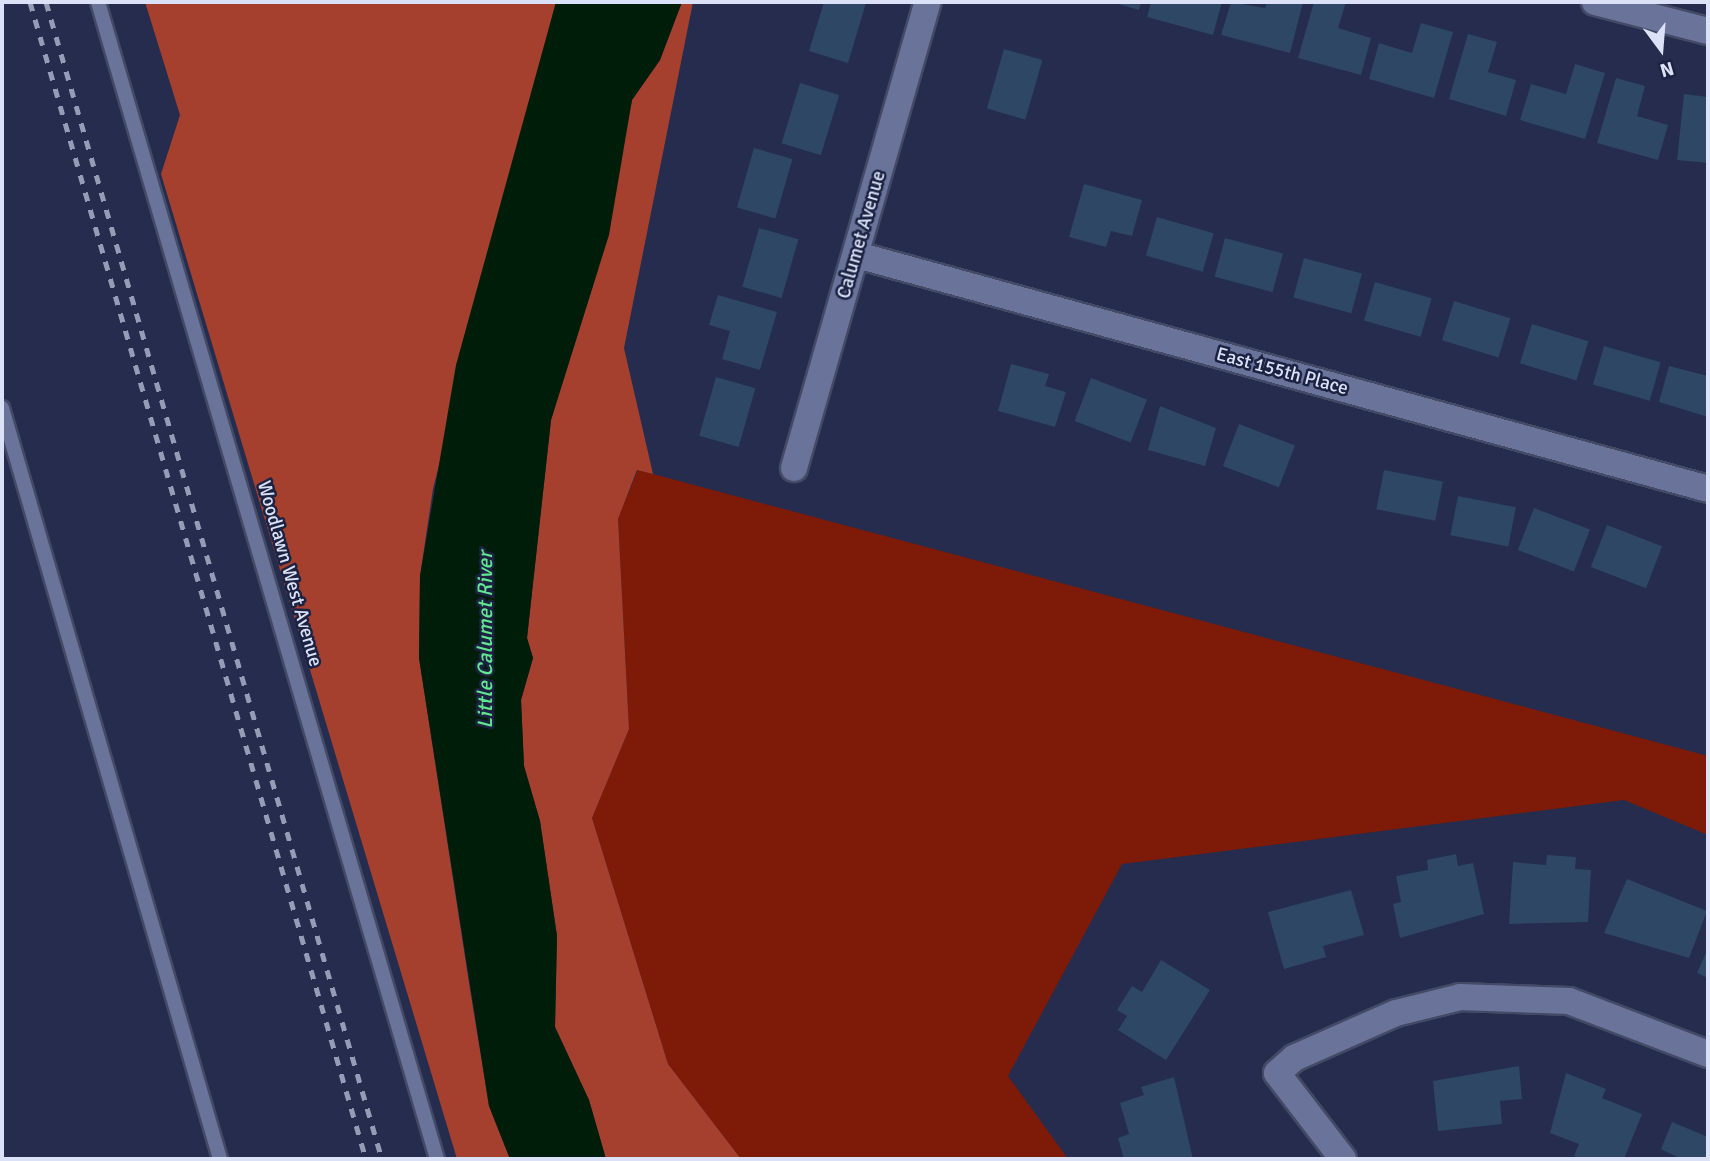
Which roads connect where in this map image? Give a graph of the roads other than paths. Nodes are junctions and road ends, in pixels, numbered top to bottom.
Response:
1 (98, 2) edge
2 (928, 2) edge
3 (1595, 2) edge
4 (1708, 31) edge
5 (856, 255) junction
6 (2, 408) edge
7 (794, 468) dead end
8 (1708, 489) edge
9 (1708, 1054) edge
10 (220, 1159) edge
11 (438, 1159) edge
12 (1343, 1159) edge

1 - 11 lane, Woodlawn West Avenue
2 - 5 street, Calumet Avenue
3 - 4 street
5 - 7 street, Calumet Avenue
5 - 8 street, East 155th Place
6 - 10 lane
9 - 12 street

